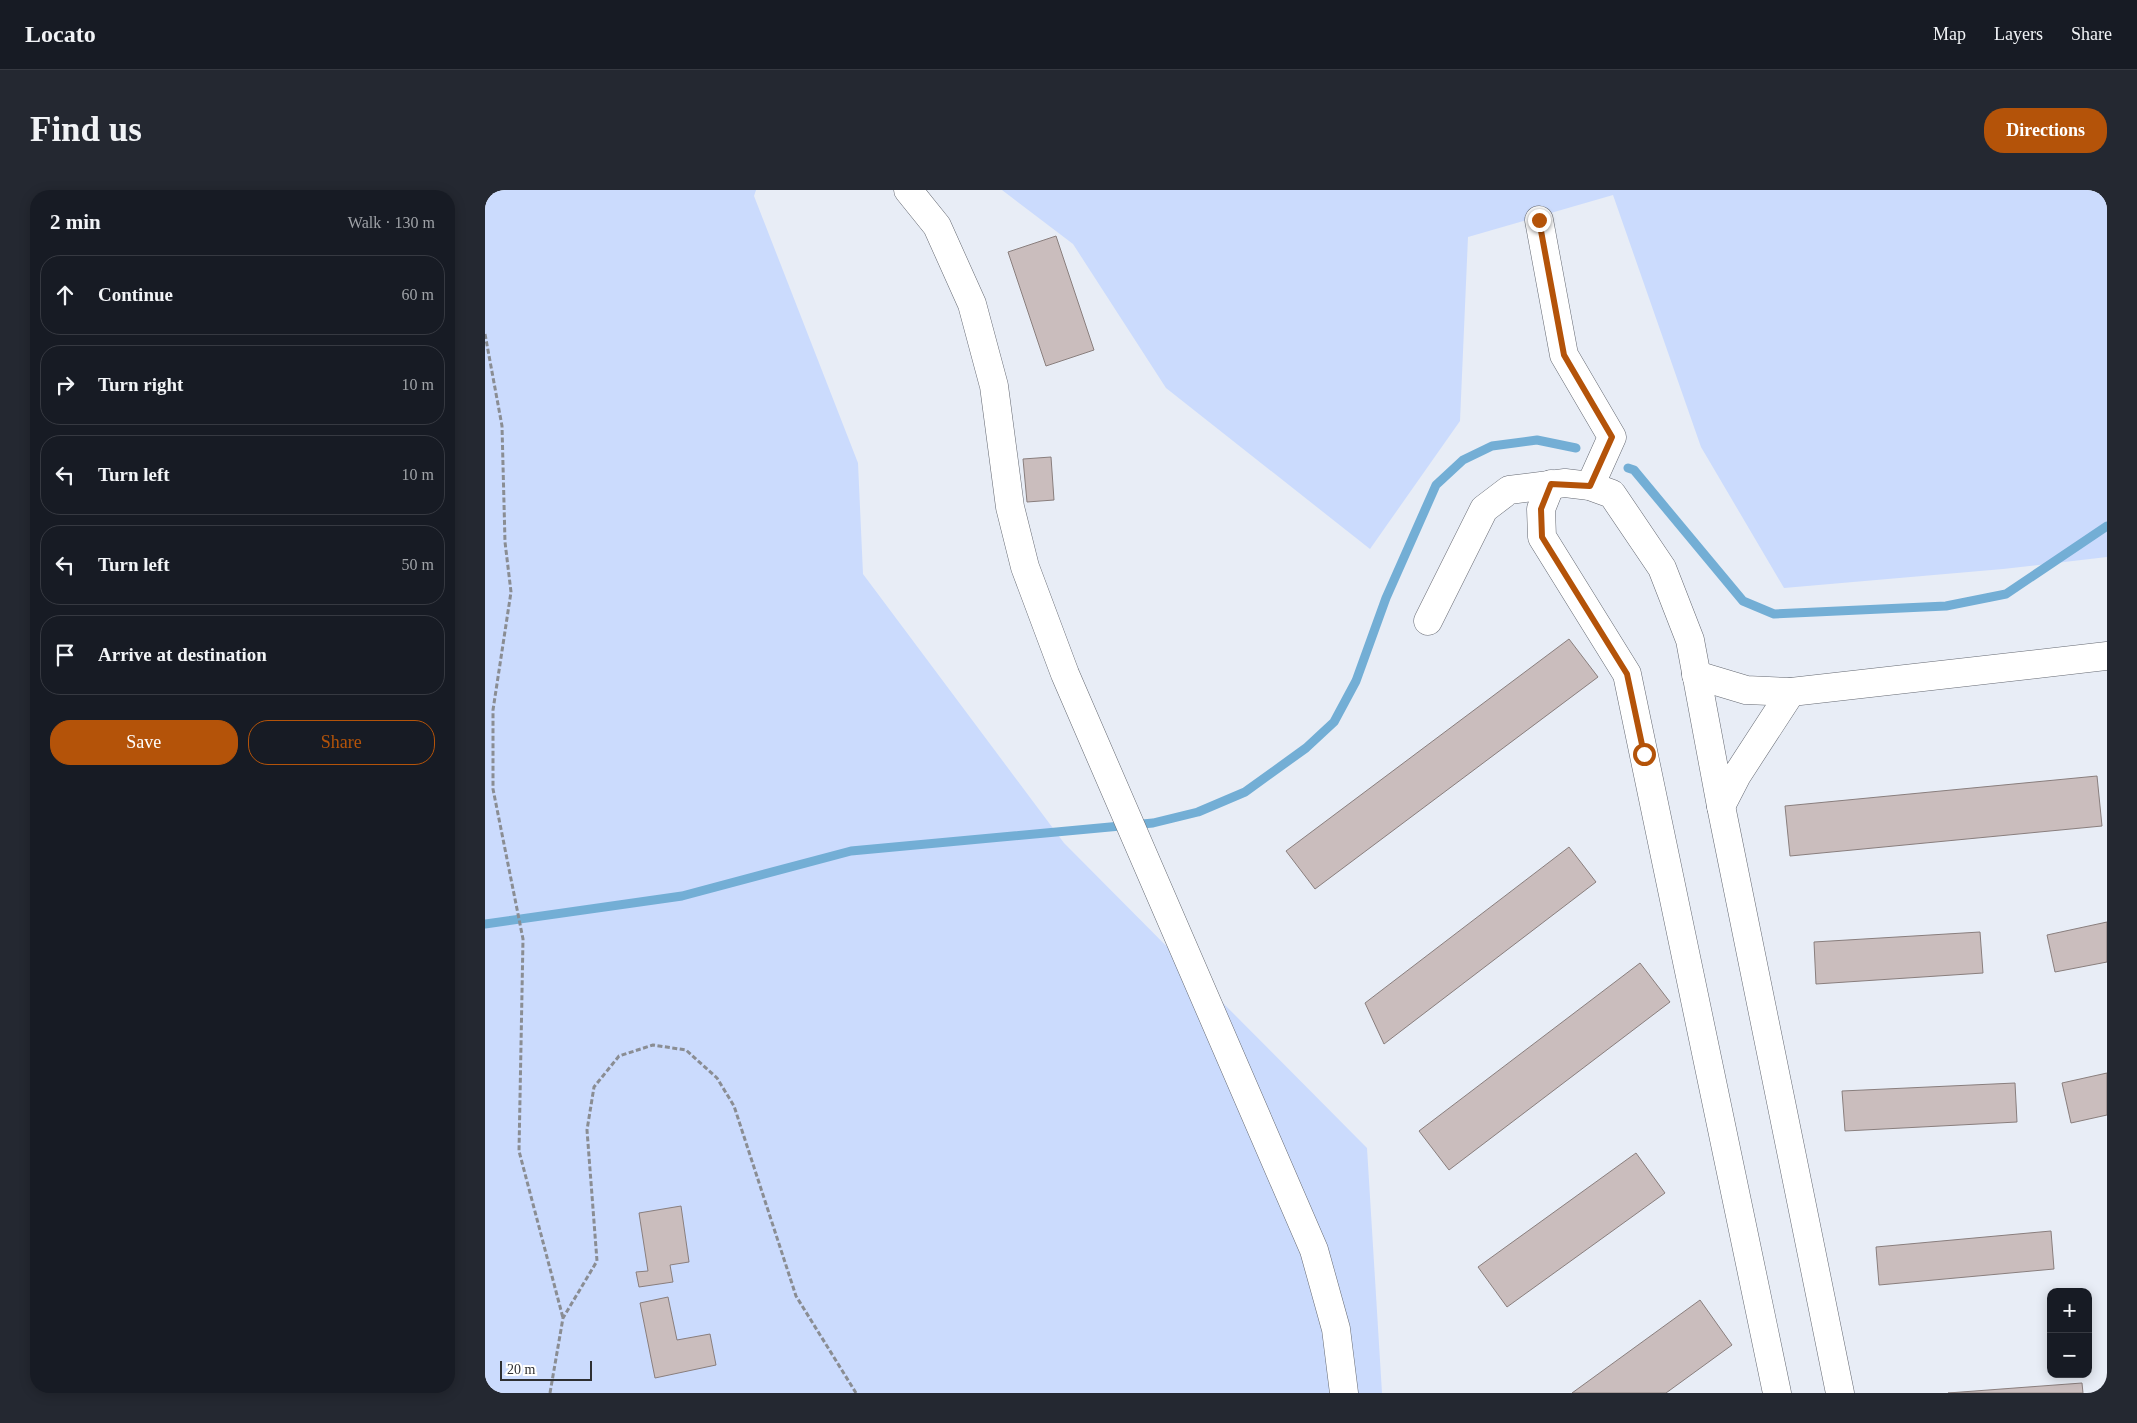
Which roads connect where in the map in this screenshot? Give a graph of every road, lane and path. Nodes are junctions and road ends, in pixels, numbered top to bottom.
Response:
1 (908, 190) edge
2 (1539, 220) dead end
3 (485, 334) edge
4 (1551, 484) junction
5 (1590, 486) junction
6 (1428, 621) dead end
7 (2107, 656) edge
8 (1696, 675) junction
9 (1791, 692) junction
10 (1721, 806) junction
11 (563, 1318) junction
12 (550, 1393) edge
13 (856, 1393) edge
14 (1344, 1393) edge
15 (1777, 1393) edge
16 (1840, 1393) edge

1 - 14 street
2 - 5 street
3 - 11 path
4 - 5 street
4 - 6 street
4 - 15 street
5 - 8 street
7 - 9 street
8 - 9 street
8 - 10 street
9 - 10 street
10 - 16 street
11 - 12 path
11 - 13 path

